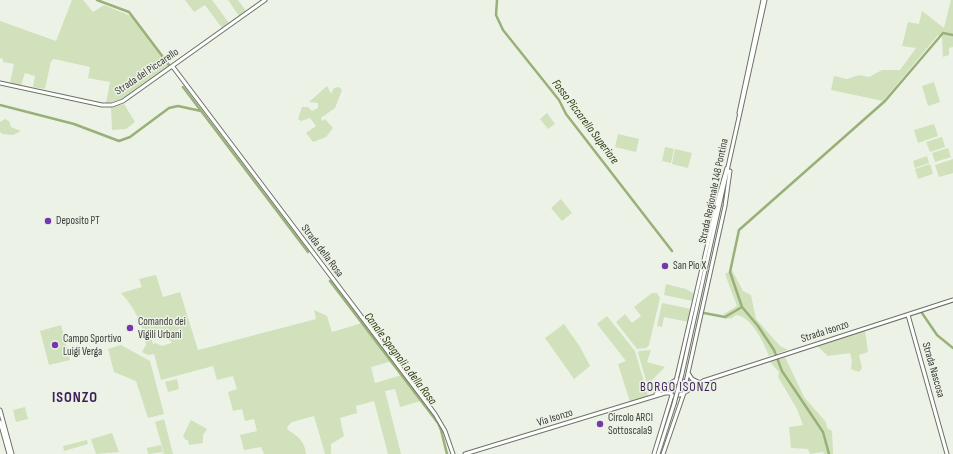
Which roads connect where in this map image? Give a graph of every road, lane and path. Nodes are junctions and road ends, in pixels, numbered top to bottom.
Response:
1 (265, 0) edge
2 (764, 0) edge
3 (173, 67) junction
4 (0, 83) edge
5 (732, 151) junction
6 (953, 300) edge
7 (908, 315) junction
8 (688, 372) junction
9 (677, 376) junction
10 (676, 381) junction
11 (686, 382) junction
12 (698, 382) junction
13 (703, 382) junction
14 (672, 387) junction
15 (689, 389) junction
16 (662, 393) junction
17 (683, 393) junction
18 (671, 394) junction
19 (670, 402) junction
20 (679, 403) junction
21 (0, 410) edge
22 (0, 422) edge
23 (10, 454) edge
24 (451, 454) edge
25 (465, 454) edge
26 (654, 454) edge
27 (658, 454) edge
28 (663, 454) edge
29 (947, 454) edge

1 - 3 main road, Strada del Piccarello
2 - 5 main road, Strada Regionale 148 Pontina
3 - 4 main road, Strada del Piccarello
3 - 24 main road, Strada della Rosa
5 - 8 main road
5 - 9 main road
5 - 27 main road, Strada Regionale 148 Pontina, bridge
6 - 7 main road, Strada Isonzo
7 - 13 main road, Strada Isonzo
7 - 29 main road, Strada Nascosa
8 - 11 main road
8 - 12 main road
9 - 10 main road
9 - 16 main road
10 - 11 main road
10 - 14 main road
11 - 12 main road
11 - 17 main road
12 - 13 main road
13 - 15 main road
14 - 16 main road
14 - 18 main road
15 - 17 main road
15 - 20 main road
16 - 18 main road
16 - 19 main road
16 - 25 main road, Via Isonzo
17 - 18 main road
17 - 20 main road
18 - 19 main road
19 - 26 main road
20 - 28 main road
21 - 23 main road
22 - 23 main road

